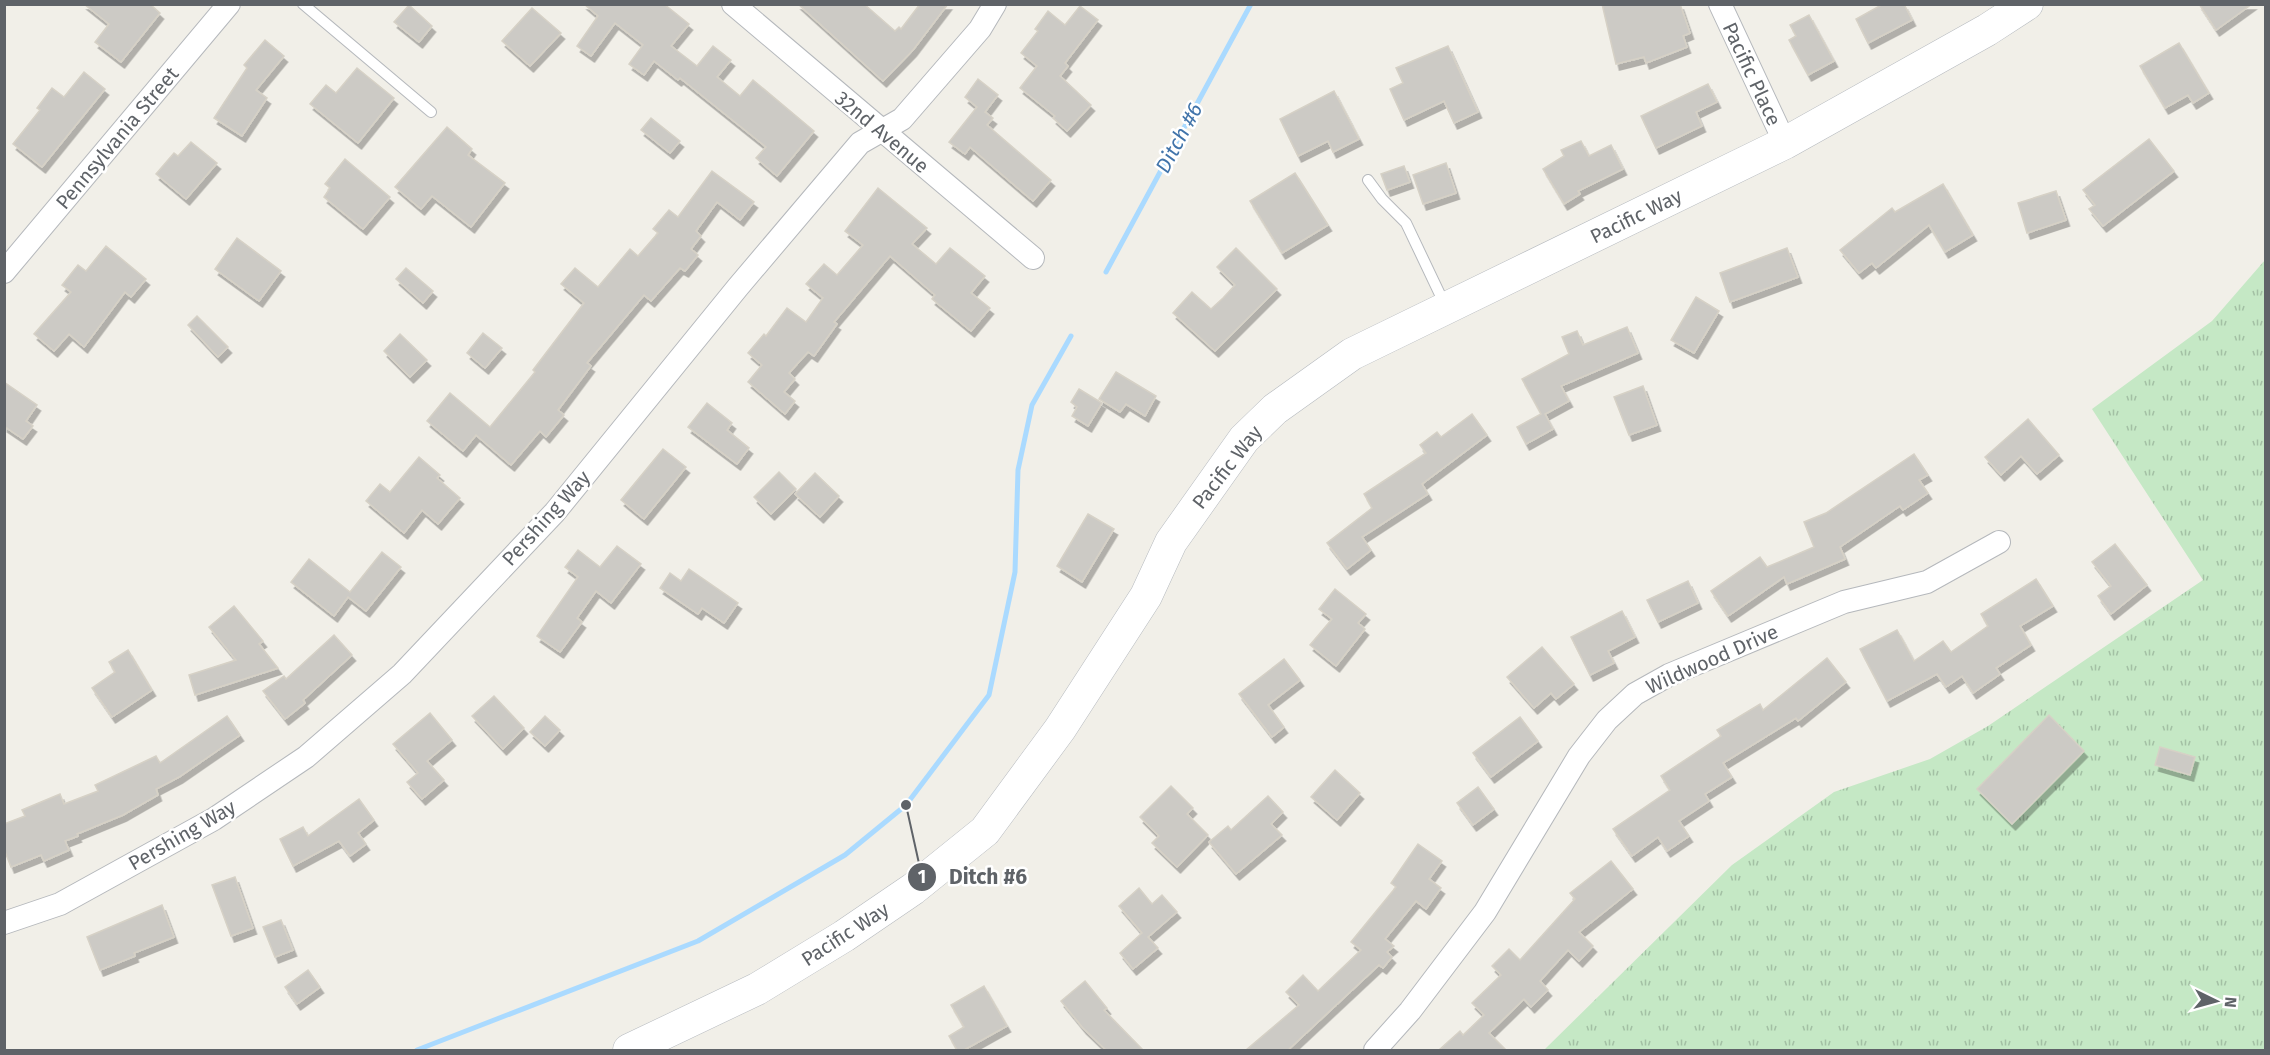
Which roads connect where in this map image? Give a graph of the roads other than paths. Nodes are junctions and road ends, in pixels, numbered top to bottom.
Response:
1 (229, 4) edge
2 (303, 4) edge
3 (733, 4) edge
4 (995, 4) edge
5 (1720, 4) edge
6 (2027, 4) edge
7 (431, 112) dead end
8 (879, 130) junction
9 (1785, 143) junction
10 (1368, 180) dead end
11 (1033, 258) dead end
12 (4, 272) edge
13 (1447, 308) junction
14 (1998, 542) dead end
15 (4, 923) edge
16 (629, 1050) edge
17 (1375, 1050) edge

1 - 12 street, Pennsylvania Street
2 - 7 lane
3 - 8 street, 32nd Avenue
4 - 8 street, Pershing Way
5 - 9 street, Pacific Place
6 - 9 main road, Pacific Way
8 - 11 street, 32nd Avenue
8 - 15 street, Pershing Way
9 - 13 main road, Pacific Way
10 - 13 lane
13 - 16 main road, Pacific Way
14 - 17 street, Wildwood Drive

